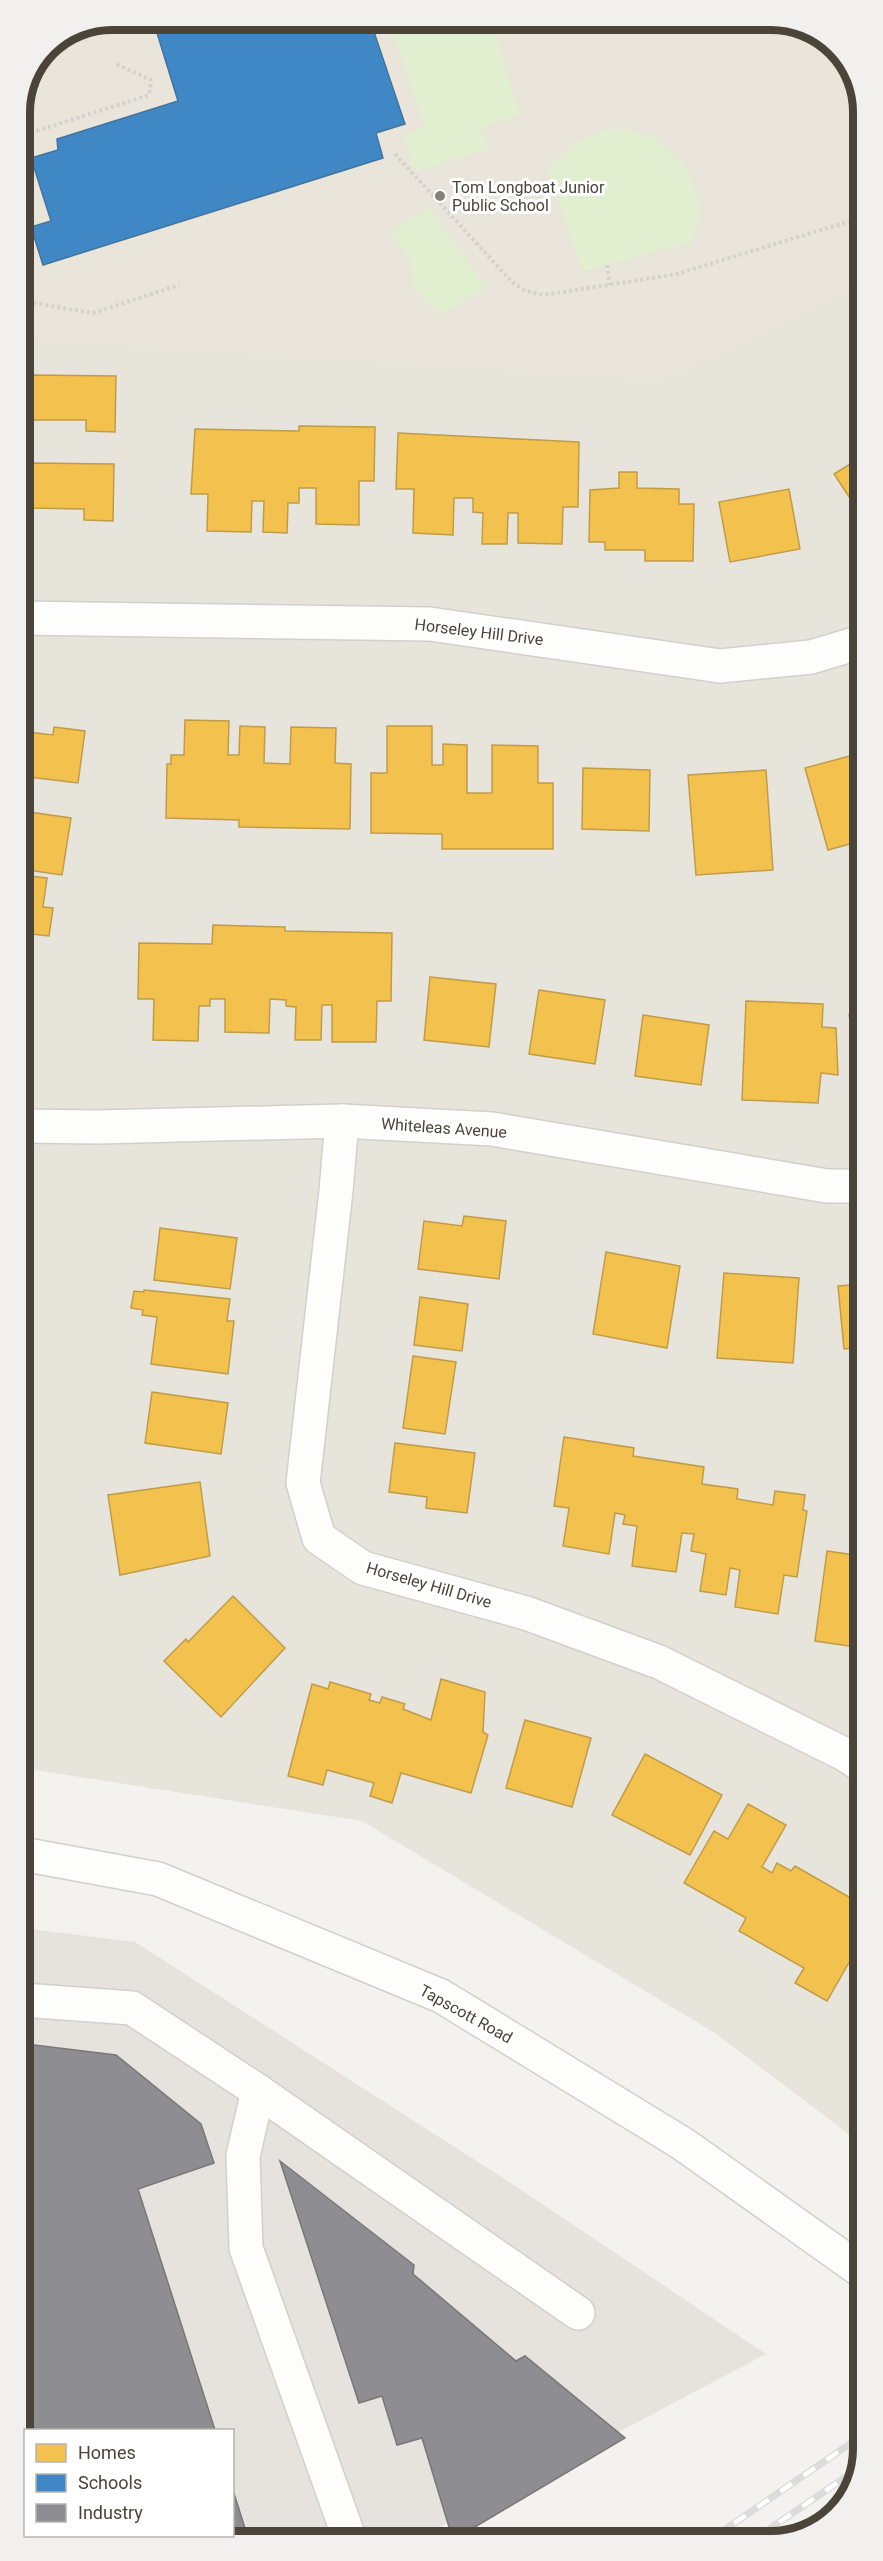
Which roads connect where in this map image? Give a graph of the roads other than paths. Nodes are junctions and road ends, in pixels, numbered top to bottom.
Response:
1 (30, 618) edge
2 (853, 644) edge
3 (342, 1121) junction
4 (30, 1126) edge
5 (853, 1186) edge
6 (853, 1760) edge
7 (30, 1855) edge
8 (30, 2001) edge
9 (258, 2091) junction
10 (853, 2265) edge
11 (578, 2313) dead end
12 (347, 2531) edge

1 - 2 street, Horseley Hill Drive
3 - 4 street, Whiteleas Avenue
3 - 5 street, Whiteleas Avenue
3 - 6 street, Horseley Hill Drive
7 - 10 street, Tapscott Road
8 - 9 street
9 - 11 street
9 - 12 street

